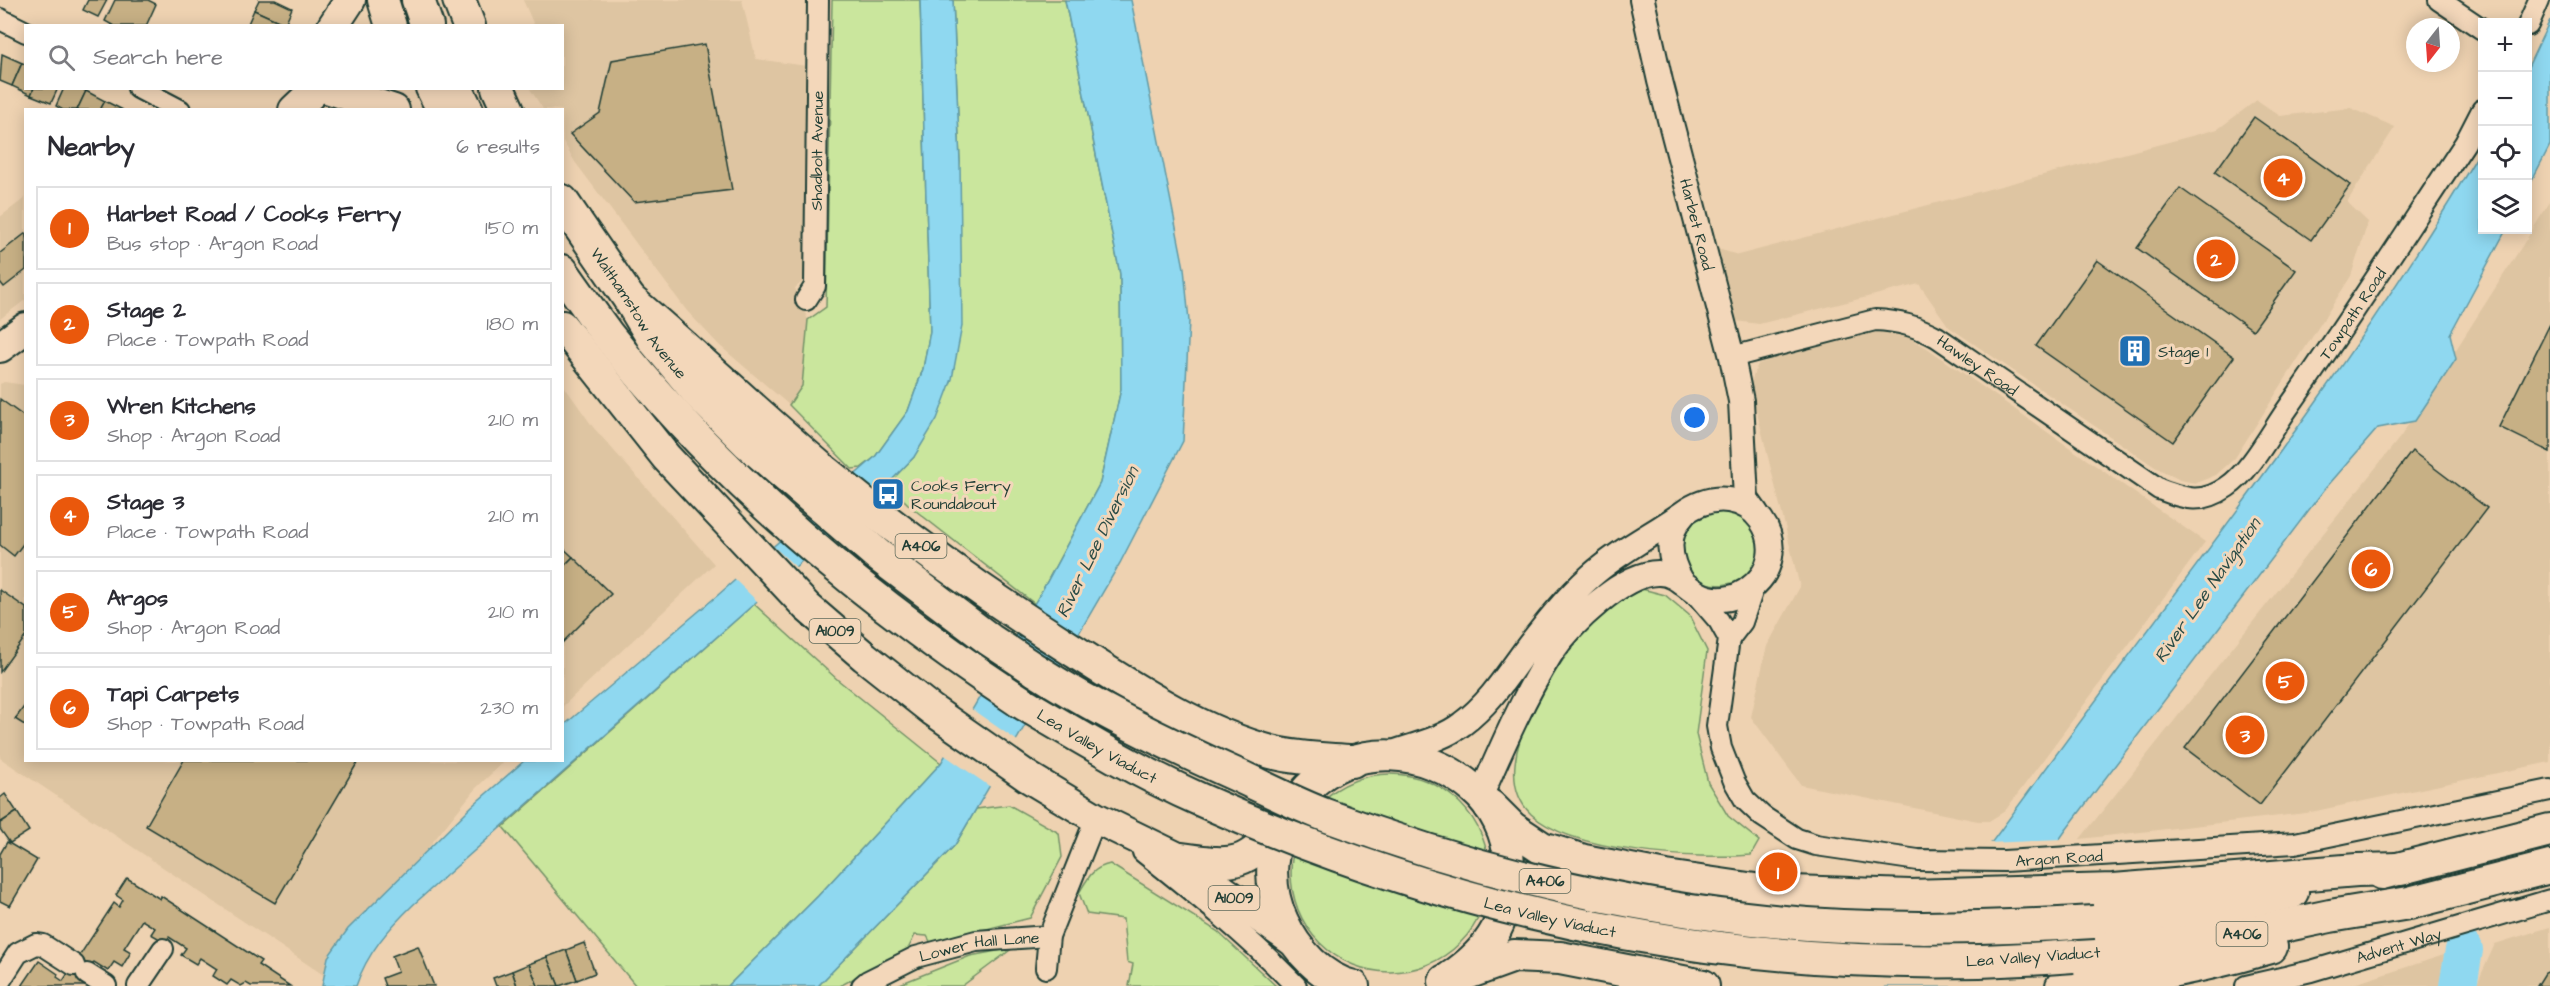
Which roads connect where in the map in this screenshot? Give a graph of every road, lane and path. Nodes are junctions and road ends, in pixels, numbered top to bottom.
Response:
1 (350, 0) edge
2 (383, 0) edge
3 (397, 0) edge
4 (418, 0) edge
5 (459, 0) edge
6 (818, 0) edge
7 (1642, 0) edge
8 (2439, 0) edge
9 (2539, 0) edge
10 (2531, 18) edge
11 (0, 19) edge
12 (334, 24) edge
13 (390, 24) edge
14 (404, 24) edge
15 (426, 24) edge
16 (468, 24) edge
17 (2478, 26) edge
18 (24, 31) edge
19 (142, 90) edge
20 (315, 90) edge
21 (333, 90) edge
22 (414, 90) edge
23 (432, 90) edge
24 (457, 90) edge
25 (499, 90) edge
26 (176, 108) edge
27 (296, 108) edge
28 (388, 108) edge
29 (422, 108) edge
30 (441, 108) edge
31 (466, 108) edge
32 (507, 108) edge
33 (2478, 117) edge
34 (564, 204) edge
35 (564, 274) edge
36 (806, 300) dead end
37 (564, 329) edge
38 (24, 330) edge
39 (0, 347) edge
40 (1732, 357) junction
41 (705, 382) junction
42 (686, 424) joint
43 (1744, 450) junction
44 (2202, 499) joint
45 (1700, 503) junction
46 (1756, 513) junction
47 (1754, 586) junction
48 (1688, 587) junction
49 (1729, 639) junction
50 (1387, 755) junction
51 (1352, 761) junction
52 (2550, 790) edge
53 (1485, 801) junction
54 (1102, 821) junction
55 (1283, 823) junction
56 (2550, 830) edge
57 (1176, 857) junction
58 (2550, 867) edge
59 (2401, 869) junction
60 (2550, 900) edge
61 (2409, 903) junction
62 (1049, 936) junction
63 (1292, 940) junction
64 (163, 949) dead end
65 (1046, 968) dead end
66 (0, 981) edge
67 (1316, 981) edge
68 (1437, 984) edge
69 (106, 986) edge
70 (138, 986) edge
71 (862, 986) edge
72 (1354, 986) edge
73 (1703, 986) edge
74 (2062, 986) edge
75 (2246, 986) edge

1 - 12 main road
2 - 13 main road
3 - 14 main road
4 - 15 highway
5 - 16 highway
6 - 36 street, Shadbolt Avenue
7 - 40 street, Harbet Road
8 - 17 street
9 - 10 street
11 - 18 street
19 - 26 street
20 - 27 main road
21 - 28 main road
22 - 29 main road
23 - 30 main road
24 - 31 highway
25 - 32 highway
33 - 44 street, Towpath Road
34 - 41 highway, Walthamstow Avenue / A406
35 - 42 highway, Walthamstow Avenue / A406
37 - 54 main road, A1009
38 - 39 main road
40 - 43 street, Harbet Road
40 - 44 street, Hawley Road
41 - 51 highway, A406
41 - 59 highway, Lea Valley Viaduct / A406, bridge
42 - 61 highway, Lea Valley Viaduct / A406, bridge
43 - 45 street
43 - 46 street, Harbet Road
45 - 46 street
45 - 48 street
45 - 50 street
46 - 47 street
47 - 48 street
47 - 49 street, Argon Road
48 - 49 street
48 - 53 street
49 - 52 street, Argon Road
50 - 51 main road
50 - 53 main road
51 - 55 main road
53 - 59 highway
53 - 68 main road
54 - 57 main road, A1009
54 - 62 street, Lower Hall Lane
54 - 67 street
55 - 57 main road, A1009
55 - 63 main road
56 - 59 highway, Lea Valley Viaduct / A406
57 - 63 main road, A1009
58 - 61 highway, Lea Valley Viaduct / A406
60 - 75 street, Advent Way
61 - 74 highway
62 - 65 street
62 - 71 street, Lower Hall Lane
63 - 67 main road
64 - 70 street
66 - 69 street
67 - 72 main road
68 - 73 highway

